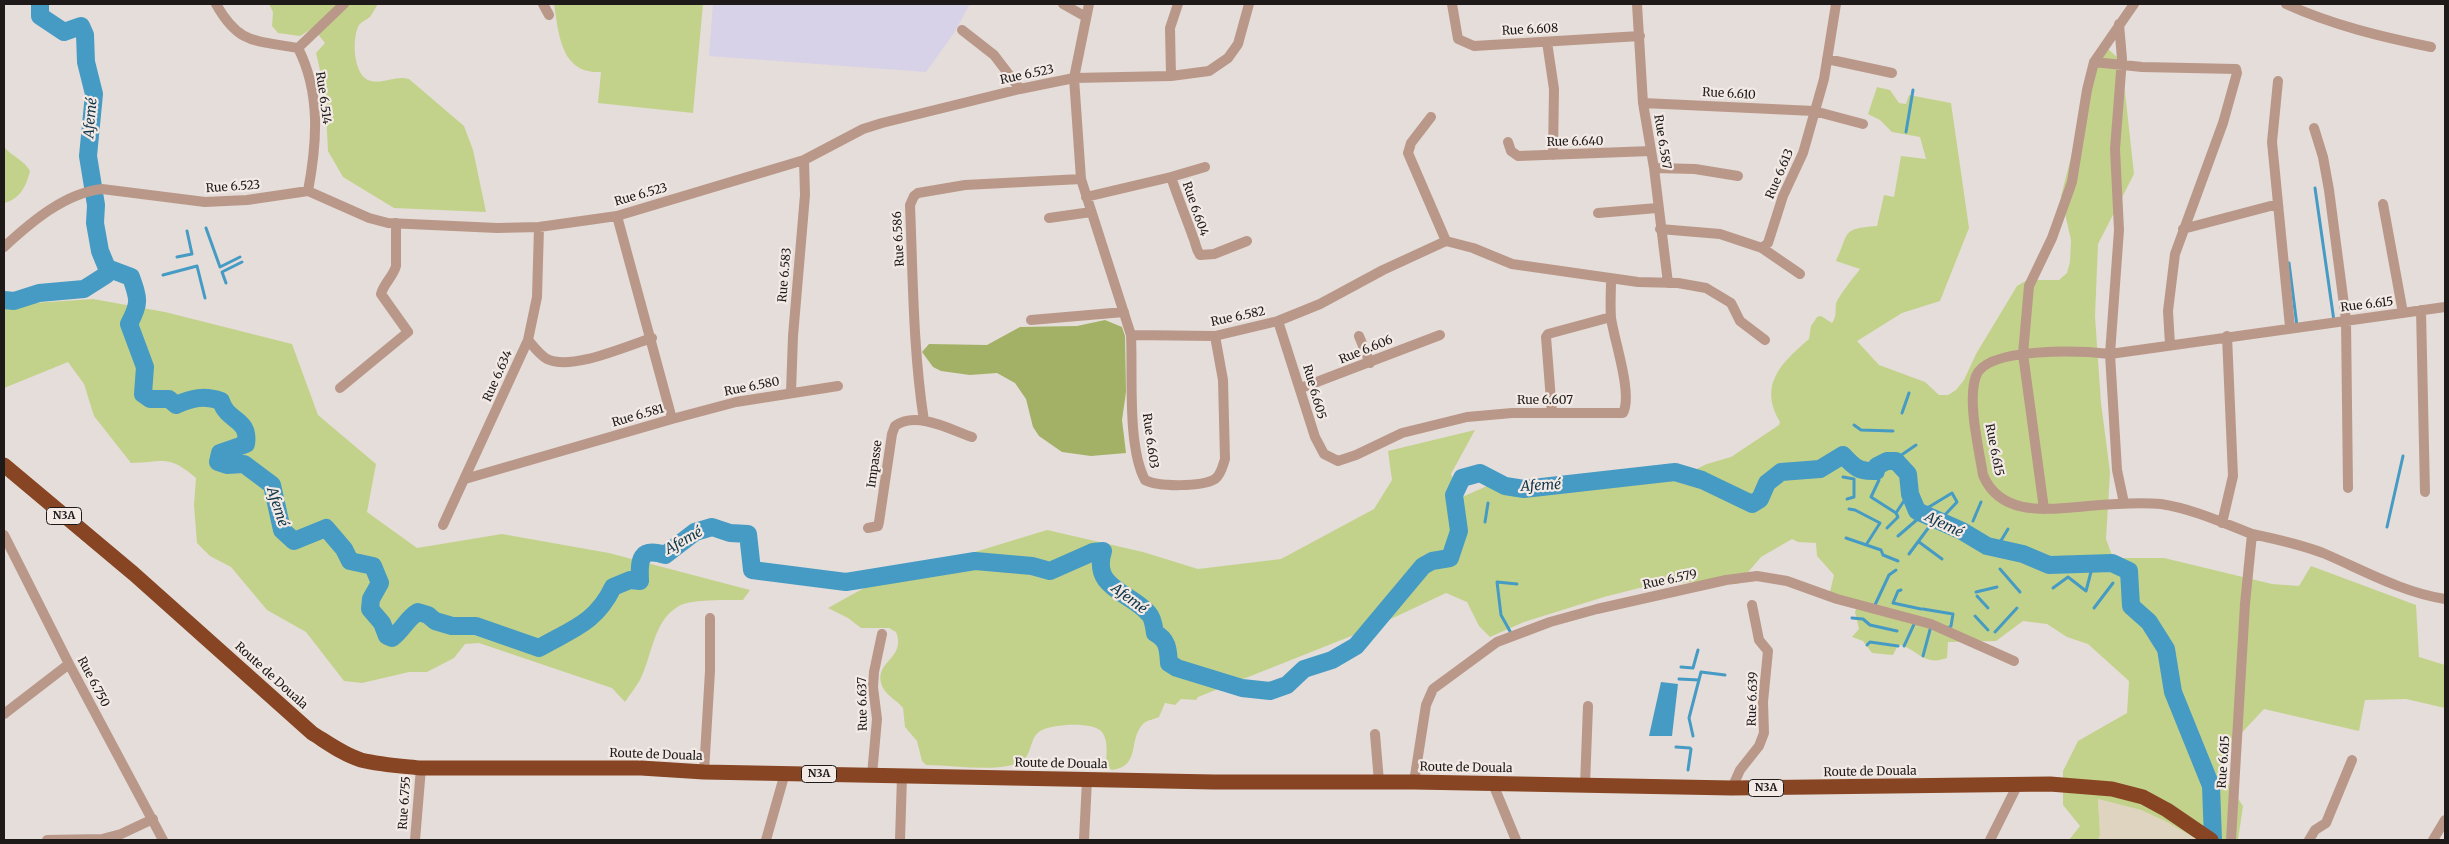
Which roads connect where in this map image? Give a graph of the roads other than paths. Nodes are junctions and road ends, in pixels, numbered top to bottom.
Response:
1 (344, 4) edge
2 (543, 4) edge
3 (1063, 4) edge
4 (1089, 4) edge
5 (1178, 4) edge
6 (1250, 4) edge
7 (1452, 4) edge
8 (1637, 4) edge
9 (1836, 4) edge
10 (2134, 4) edge
11 (2286, 4) edge
12 (219, 5) edge
13 (549, 16) dead end
14 (1086, 17) junction
15 (2119, 24) junction
16 (962, 30) dead end
17 (1640, 36) junction
18 (1547, 42) junction
19 (2431, 47) dead end
20 (298, 48) junction
21 (1827, 59) junction
22 (2094, 62) junction
23 (2122, 64) junction
24 (1892, 74) dead end
25 (1171, 76) junction
26 (1074, 78) junction
27 (2278, 81) dead end
28 (1020, 89) junction
29 (1644, 103) junction
30 (1814, 111) junction
31 (1431, 118) dead end
32 (1863, 124) dead end
33 (2314, 128) dead end
34 (1508, 142) dead end
35 (1651, 151) junction
36 (1553, 155) junction
37 (804, 160) junction
38 (1205, 167) dead end
39 (1654, 168) junction
40 (1738, 176) dead end
41 (1172, 177) junction
42 (1081, 179) junction
43 (308, 191) junction
44 (1086, 197) junction
45 (2278, 204) junction
46 (2383, 204) dead end
47 (1657, 208) junction
48 (1091, 212) junction
49 (1598, 213) dead end
50 (617, 216) junction
51 (1049, 218) dead end
52 (396, 224) junction
53 (539, 227) junction
54 (2183, 229) junction
55 (1660, 230) junction
56 (1247, 240) dead end
57 (1446, 241) junction
58 (4, 247) edge
59 (1762, 248) junction
60 (1800, 274) dead end
61 (1612, 279) junction
62 (1668, 283) junction
63 (2445, 307) edge
64 (2421, 310) junction
65 (1124, 312) junction
66 (2403, 313) junction
67 (1611, 317) junction
68 (1032, 320) dead end
69 (2346, 320) junction
70 (1278, 321) junction
71 (2290, 327) junction
72 (1131, 335) junction
73 (1440, 335) dead end
74 (1215, 336) junction
75 (1359, 336) dead end
76 (2227, 336) junction
77 (652, 338) junction
78 (528, 340) junction
79 (1766, 340) dead end
80 (2170, 344) junction
81 (2024, 354) junction
82 (2110, 354) junction
83 (1370, 363) junction
84 (838, 386) dead end
85 (340, 388) dead end
86 (1301, 388) junction
87 (791, 392) junction
88 (1552, 413) junction
89 (672, 419) junction
90 (924, 421) junction
91 (972, 437) dead end
92 (1338, 461) joint
93 (4, 465) edge
94 (466, 479) junction
95 (2348, 488) dead end
96 (2426, 492) dead end
97 (2124, 504) junction
98 (2044, 509) junction
99 (2222, 523) junction
100 (442, 525) dead end
101 (868, 528) dead end
102 (4, 534) edge
103 (2252, 534) junction
104 (2445, 599) edge
105 (1752, 605) dead end
106 (710, 618) dead end
107 (882, 634) dead end
108 (2014, 661) dead end
109 (69, 664) junction
110 (1588, 706) dead end
111 (4, 714) edge
112 (1374, 734) dead end
113 (2352, 760) dead end
114 (421, 768) junction
115 (704, 772) junction
116 (785, 773) junction
117 (872, 775) junction
118 (902, 776) junction
119 (1087, 780) junction
120 (1379, 782) junction
121 (1414, 782) junction
122 (1492, 784) junction
123 (1585, 785) junction
124 (2016, 786) junction
125 (1732, 788) junction
126 (153, 819) junction
127 (2445, 820) edge
128 (2209, 838) edge
129 (46, 840) edge
130 (163, 840) edge
131 (415, 840) edge
132 (766, 840) edge
133 (900, 840) edge
134 (1084, 840) edge
135 (1516, 840) edge
136 (1992, 840) edge
137 (2231, 840) edge
138 (2309, 840) edge
139 (2433, 840) edge

1 - 20 street
2 - 13 street
3 - 14 street
4 - 14 street
5 - 25 street
6 - 25 street, Rue 6.523
7 - 18 street, Rue 6.608
8 - 17 street, Rue 6.587
9 - 21 street, Rue 6.613
10 - 15 street
11 - 19 street
12 - 20 street
14 - 26 street
15 - 22 street
15 - 23 street
16 - 28 street
17 - 18 street, Rue 6.608
17 - 29 street, Rue 6.587
18 - 36 street
20 - 43 street, Rue 6.514
21 - 24 street
21 - 30 street, Rue 6.613
22 - 23 street
22 - 81 street
23 - 54 street
23 - 82 street
25 - 26 street, Rue 6.523
26 - 28 street, Rue 6.523
26 - 42 street
27 - 45 street
28 - 37 street, Rue 6.523
29 - 30 street, Rue 6.610
29 - 35 street, Rue 6.587
30 - 32 street, Rue 6.610
30 - 59 street, Rue 6.613
31 - 57 street
33 - 69 street
34 - 36 street, Rue 6.640
35 - 36 street, Rue 6.640
35 - 39 street, Rue 6.587
37 - 50 street, Rue 6.523
37 - 87 street, Rue 6.583
38 - 41 street
39 - 40 street
39 - 47 street, Rue 6.587
41 - 44 street, Rue 6.604
41 - 56 street, Rue 6.604
42 - 44 street
42 - 90 street, Rue 6.586
43 - 52 street, Rue 6.523
43 - 58 street, Rue 6.523
44 - 48 street
45 - 54 street
45 - 71 street
46 - 66 street
47 - 49 street
47 - 55 street, Rue 6.587
48 - 51 street
48 - 65 street
50 - 53 street, Rue 6.523
50 - 77 street, Rue 6.581
52 - 53 street, Rue 6.523
52 - 85 street
53 - 78 street, Rue 6.634
54 - 80 street
55 - 59 street
55 - 62 street, Rue 6.587
57 - 61 street
57 - 70 street, Rue 6.582
59 - 60 street
61 - 62 street
61 - 67 street, Rue 6.607
62 - 79 street
63 - 64 street, Rue 6.615
64 - 66 street, Rue 6.615
64 - 96 street
65 - 68 street
65 - 72 street
66 - 69 street, Rue 6.615
67 - 88 street
67 - 88 street, Rue 6.607
69 - 71 street, Rue 6.615
69 - 95 street
70 - 74 street, Rue 6.582
70 - 86 street, Rue 6.605
71 - 76 street, Rue 6.615
72 - 74 street, Rue 6.582
72 - 74 street, Rue 6.603
73 - 83 street, Rue 6.606
75 - 83 street
76 - 80 street, Rue 6.615
76 - 99 street
77 - 78 street
77 - 89 street, Rue 6.581
78 - 94 street, Rue 6.634
80 - 82 street, Rue 6.615
81 - 82 street, Rue 6.615
81 - 98 street
81 - 98 street, Rue 6.615
82 - 97 street
83 - 86 street, Rue 6.606
84 - 87 street, Rue 6.580
86 - 92 street, Rue 6.605
87 - 89 street, Rue 6.580
88 - 92 street, Rue 6.607
89 - 94 street, Rue 6.581
90 - 91 street
90 - 101 street, Impasse
93 - 114 highway, Route de Douala / N3A
94 - 100 street, Rue 6.634
97 - 98 street, Rue 6.615
97 - 99 street, Rue 6.615
99 - 103 street, Rue 6.615
102 - 109 street, Rue 6.750
103 - 104 street
103 - 137 street, Rue 6.615
105 - 125 street, Rue 6.639
106 - 115 street
107 - 117 street, Rue 6.637
108 - 121 street, Rue 6.579
109 - 111 street
109 - 126 street, Rue 6.750
110 - 123 street
112 - 120 street
113 - 138 street
114 - 115 highway, Route de Douala / N3A
114 - 131 street, Rue 6.755
115 - 116 highway, Route de Douala / N3A
116 - 117 highway, Route de Douala / N3A
116 - 132 street
117 - 118 highway, Route de Douala / N3A
118 - 119 highway, Route de Douala / N3A
118 - 133 street
119 - 120 highway, Route de Douala / N3A
119 - 134 street
120 - 121 highway, Route de Douala / N3A
121 - 122 highway, Route de Douala / N3A
122 - 123 highway, Route de Douala / N3A
122 - 135 street
123 - 125 highway, Route de Douala / N3A
124 - 125 highway, Route de Douala / N3A
124 - 128 highway, Route de Douala / N3A
124 - 136 street
126 - 129 street
126 - 130 street, Rue 6.750
127 - 139 street

